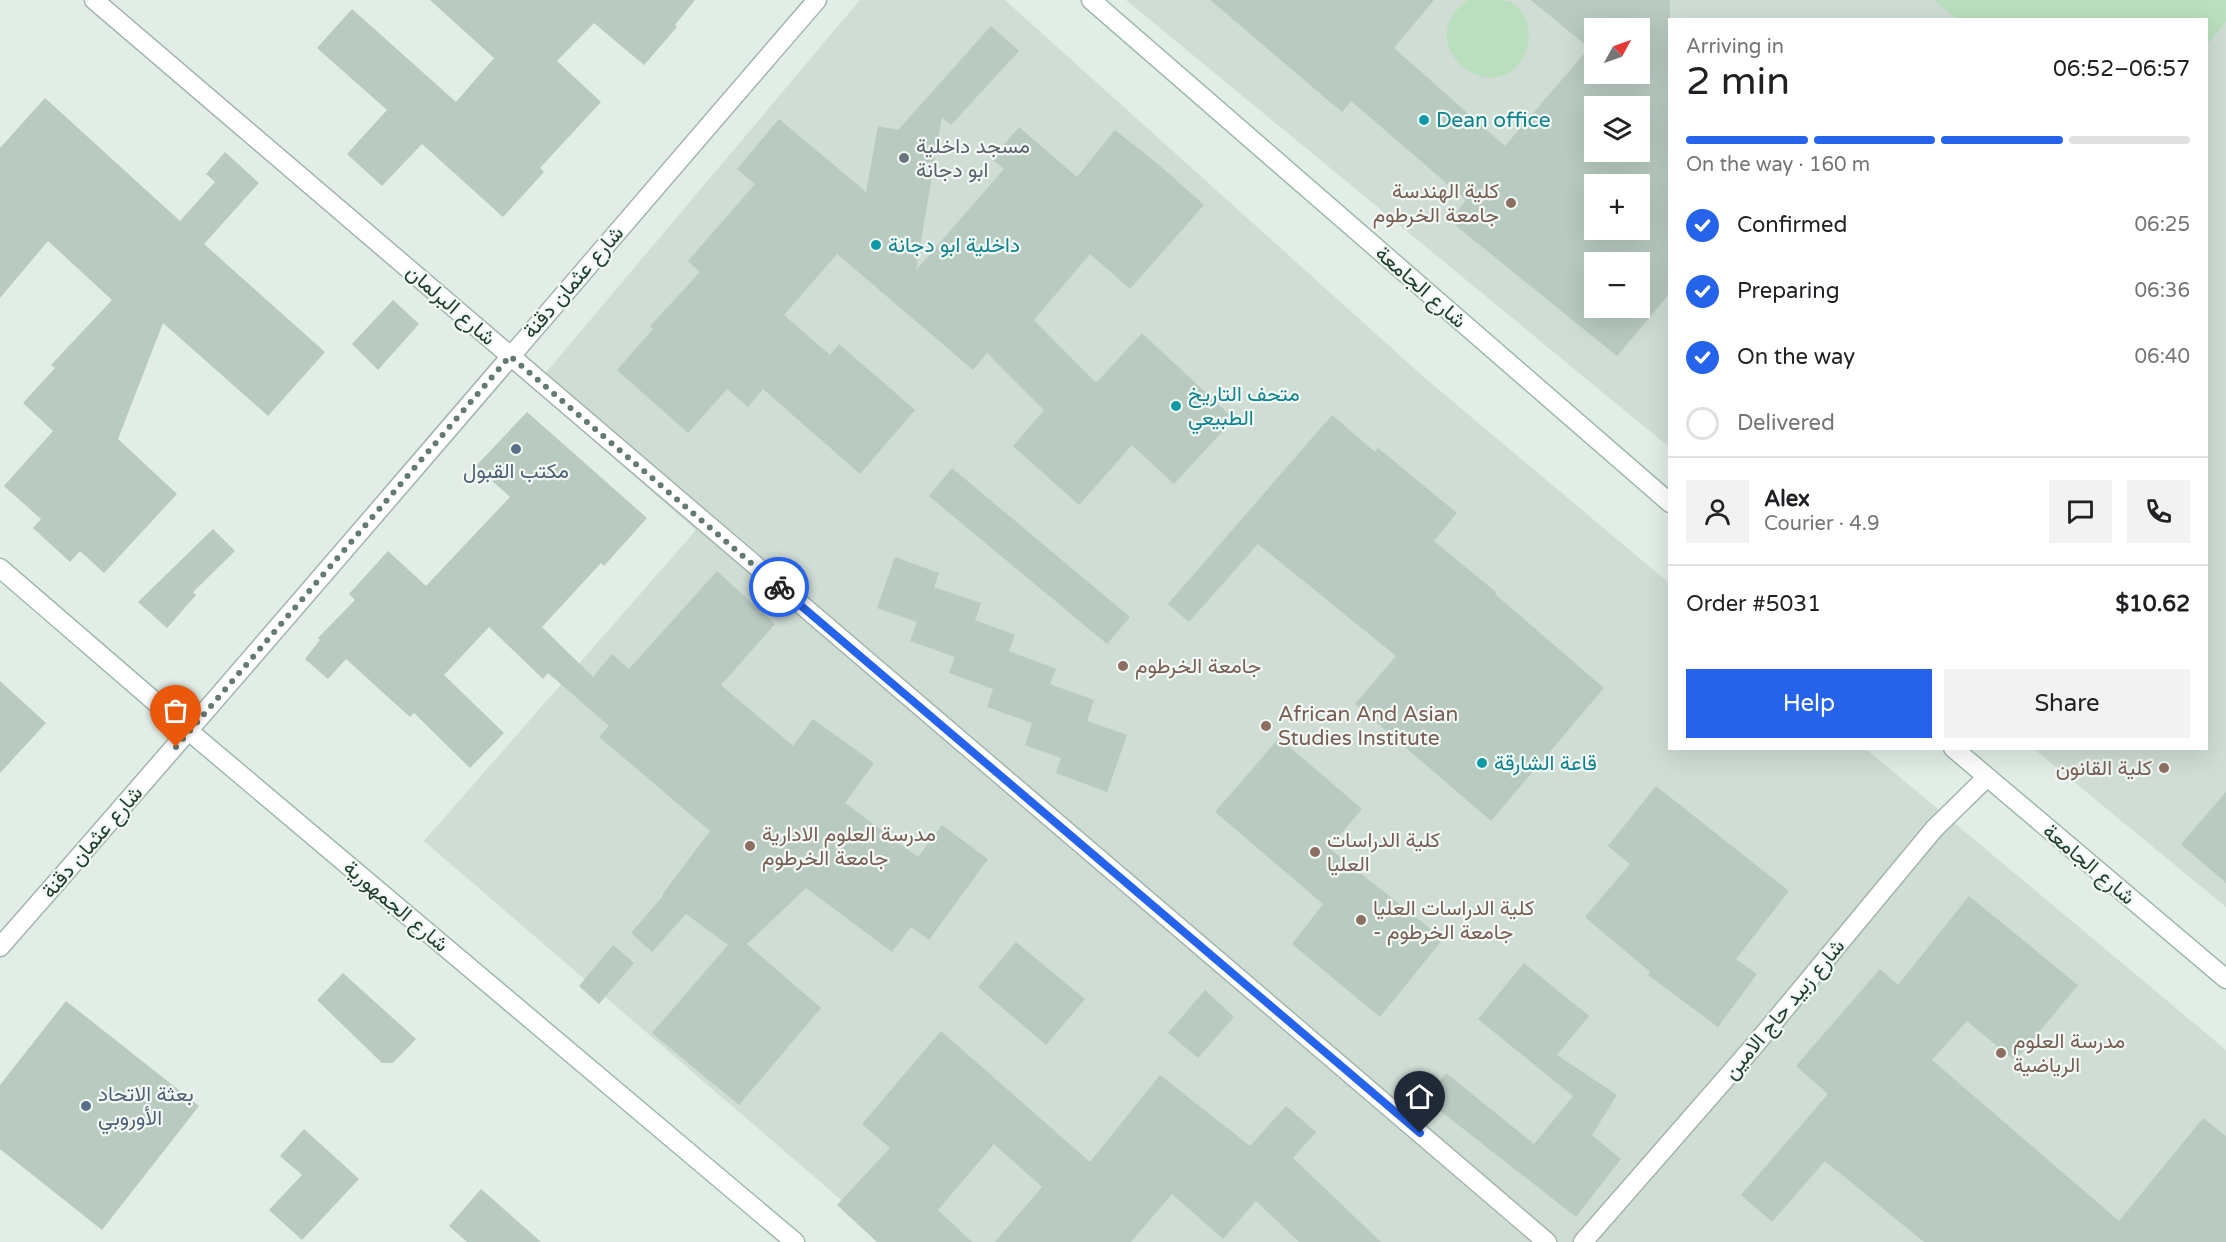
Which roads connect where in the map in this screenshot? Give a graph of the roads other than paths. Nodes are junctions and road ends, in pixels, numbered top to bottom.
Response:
1 (94, 0) edge
2 (817, 0) edge
3 (1090, 0) edge
4 (510, 356) junction
5 (1668, 501) edge
6 (0, 568) edge
7 (190, 732) junction
8 (1955, 750) edge
9 (1986, 778) junction
10 (0, 947) edge
11 (2226, 979) edge
12 (795, 1242) edge
13 (1547, 1242) edge
14 (1583, 1242) edge

1 - 4 street, شارع البرلمان
2 - 4 street, شارع عثمان دقنة
3 - 5 street, شارع الجامعة
4 - 7 street, شارع عثمان دقنة
4 - 13 street, شارع البرلمان
6 - 7 street, شارع الجمهورية
7 - 10 street, شارع عثمان دقنة
7 - 12 street, شارع الجمهورية
8 - 9 street, شارع الجامعة
9 - 11 street, شارع الجامعة
9 - 14 street, شارع زبيد حاج الامين

